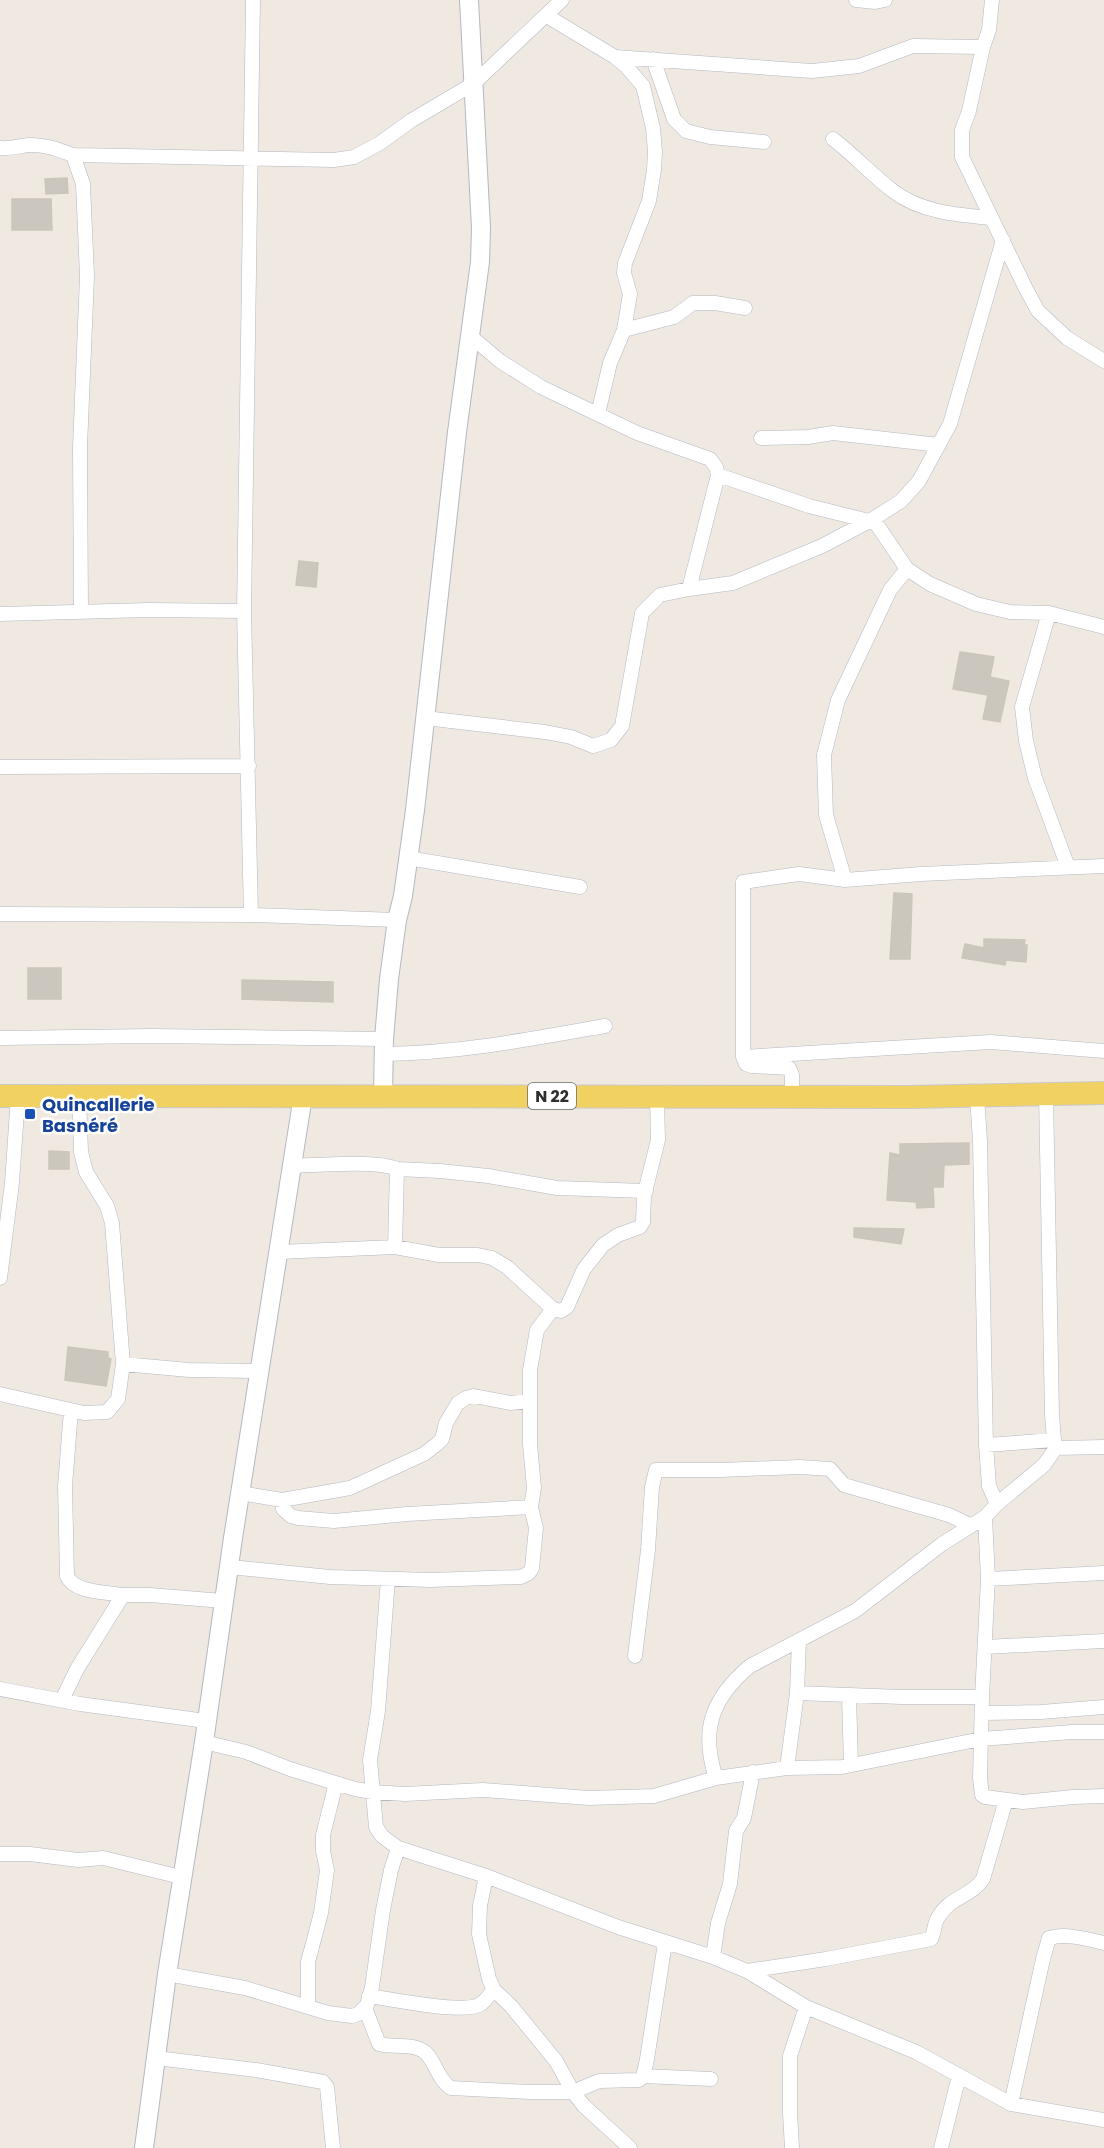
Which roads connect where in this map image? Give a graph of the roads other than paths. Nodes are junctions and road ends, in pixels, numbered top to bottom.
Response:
1 (253, 0) edge
2 (469, 0) edge
3 (562, 0) edge
4 (856, 0) edge
5 (885, 0) edge
6 (992, 0) edge
7 (547, 16) junction
8 (983, 47) junction
9 (615, 57) junction
10 (653, 59) junction
11 (473, 84) junction
12 (833, 139) dead end
13 (764, 142) dead end
14 (0, 148) edge
15 (73, 155) junction
16 (250, 159) junction
17 (991, 218) junction
18 (1003, 240) junction
19 (745, 308) dead end
20 (624, 330) junction
21 (469, 335) junction
22 (1104, 361) edge
23 (598, 414) junction
24 (761, 438) dead end
25 (939, 445) junction
26 (718, 475) junction
27 (871, 520) junction
28 (907, 569) junction
29 (689, 588) junction
30 (81, 611) junction
31 (244, 611) junction
32 (1049, 613) junction
33 (0, 614) edge
34 (1104, 627) edge
35 (425, 718) junction
36 (249, 766) junction
37 (0, 767) edge
38 (408, 858) junction
39 (1104, 866) edge
40 (1068, 867) junction
41 (845, 880) junction
42 (580, 887) dead end
43 (0, 914) edge
44 (251, 915) junction
45 (397, 920) junction
46 (605, 1026) dead end
47 (0, 1038) edge
48 (384, 1047) junction
49 (1104, 1051) edge
50 (743, 1057) junction
51 (1104, 1093) edge
52 (1046, 1094) junction
53 (80, 1095) junction
54 (9, 1096) edge
55 (303, 1096) junction
56 (383, 1096) junction
57 (792, 1096) junction
58 (977, 1096) junction
59 (657, 1097) junction
60 (293, 1166) junction
61 (398, 1169) junction
62 (645, 1191) junction
63 (395, 1247) junction
64 (279, 1252) junction
65 (0, 1278) edge
66 (553, 1309) junction
67 (123, 1364) junction
68 (258, 1371) junction
69 (0, 1394) edge
70 (530, 1401) junction
71 (71, 1410) junction
72 (1055, 1444) junction
73 (986, 1445) junction
74 (1104, 1447) edge
75 (240, 1492) junction
76 (282, 1500) junction
77 (997, 1504) junction
78 (531, 1508) junction
79 (985, 1517) junction
80 (970, 1525) junction
81 (230, 1567) junction
82 (1104, 1573) edge
83 (388, 1579) junction
84 (988, 1579) junction
85 (123, 1595) junction
86 (223, 1601) junction
87 (799, 1640) junction
88 (1104, 1641) edge
89 (985, 1647) junction
90 (635, 1656) dead end
91 (0, 1689) edge
92 (797, 1692) junction
93 (849, 1695) junction
94 (982, 1697) junction
95 (62, 1700) junction
96 (1104, 1707) edge
97 (982, 1713) junction
98 (206, 1721) junction
99 (1104, 1732) edge
100 (981, 1739) junction
101 (204, 1742) junction
102 (851, 1765) junction
103 (787, 1768) junction
104 (753, 1772) junction
105 (716, 1778) junction
106 (336, 1783) junction
107 (372, 1792) junction
108 (1104, 1796) edge
109 (1006, 1800) junction
110 (398, 1848) junction
111 (0, 1854) edge
112 (486, 1876) junction
113 (181, 1877) junction
114 (1104, 1943) edge
115 (665, 1944) junction
116 (713, 1957) junction
117 (747, 1971) junction
118 (167, 1974) junction
119 (494, 1990) junction
120 (367, 2002) junction
121 (308, 2007) junction
122 (806, 2007) junction
123 (156, 2058) junction
124 (643, 2076) junction
125 (959, 2076) junction
126 (711, 2079) dead end
127 (573, 2092) junction
128 (1011, 2104) junction
129 (1104, 2120) edge
130 (144, 2148) edge
131 (333, 2148) edge
132 (630, 2148) edge
133 (792, 2148) edge
134 (941, 2148) edge

1 - 16 street
2 - 11 street
3 - 7 street
4 - 5 street
6 - 8 street
7 - 9 street
7 - 11 street
8 - 10 street
8 - 17 street
9 - 10 street
9 - 20 street
10 - 13 street
11 - 16 street
11 - 21 street
12 - 17 street
14 - 15 street
15 - 16 street
15 - 30 street
16 - 31 street
17 - 18 street
18 - 22 street
18 - 25 street
19 - 20 street
20 - 23 street
21 - 23 street
21 - 35 street
23 - 26 street
24 - 25 street
25 - 27 street
26 - 27 street
26 - 29 street
27 - 28 street
27 - 29 street
28 - 32 street
28 - 41 street
29 - 35 street
30 - 31 street
30 - 33 street
31 - 36 street
32 - 34 street
32 - 40 street
35 - 38 street
36 - 37 street
36 - 44 street
38 - 42 street
38 - 45 street
39 - 40 street
40 - 41 street
41 - 50 street
43 - 44 street
44 - 45 street
45 - 48 street
46 - 48 street
47 - 48 street
48 - 56 street
49 - 50 street
50 - 57 street
51 - 52 main road, N 22
52 - 58 main road, N 22
52 - 72 street
53 - 54 main road, N 22
53 - 55 main road, N 22
53 - 67 street
54 - 65 street
55 - 56 main road, N 22
55 - 60 street
56 - 59 main road, N 22
57 - 58 main road, N 22
57 - 59 main road, N 22
58 - 73 street
59 - 62 street
60 - 61 street
60 - 64 street
61 - 62 street
61 - 63 street
62 - 66 street
63 - 64 street
63 - 66 street
64 - 68 street
66 - 70 street
67 - 68 street
67 - 71 street
68 - 75 street
69 - 71 street
70 - 76 street
70 - 78 street
71 - 85 street
72 - 73 street
72 - 74 street
72 - 77 street
73 - 77 street
75 - 76 street
75 - 81 street
76 - 78 street
77 - 79 street
78 - 83 street
79 - 80 street
79 - 84 street
80 - 87 street
80 - 90 street
81 - 83 street
81 - 86 street
82 - 84 street
83 - 107 street
84 - 89 street
85 - 86 street
85 - 95 street
86 - 98 street
87 - 92 street
87 - 105 street
88 - 89 street
89 - 94 street
91 - 95 street
92 - 93 street
92 - 103 street
93 - 94 street
93 - 102 street
94 - 97 street
95 - 98 street
96 - 97 street
97 - 100 street
98 - 101 street
99 - 100 street
100 - 102 street
100 - 109 street
101 - 106 street
101 - 113 street
102 - 103 street
103 - 104 street
104 - 105 street
104 - 116 street
105 - 107 street
106 - 107 street
106 - 121 street
107 - 110 street
108 - 109 street
109 - 117 street
110 - 112 street
110 - 120 street
111 - 113 street
112 - 115 street
112 - 119 street
113 - 118 street
114 - 128 street
115 - 116 street
115 - 124 street
116 - 117 street
117 - 122 street
118 - 121 street
118 - 123 street
119 - 120 street
119 - 127 street
120 - 121 street
120 - 127 street
122 - 125 street
122 - 133 street
123 - 130 street
123 - 131 street
124 - 126 street
124 - 127 street
125 - 128 street
125 - 134 street
127 - 132 street
128 - 129 street

